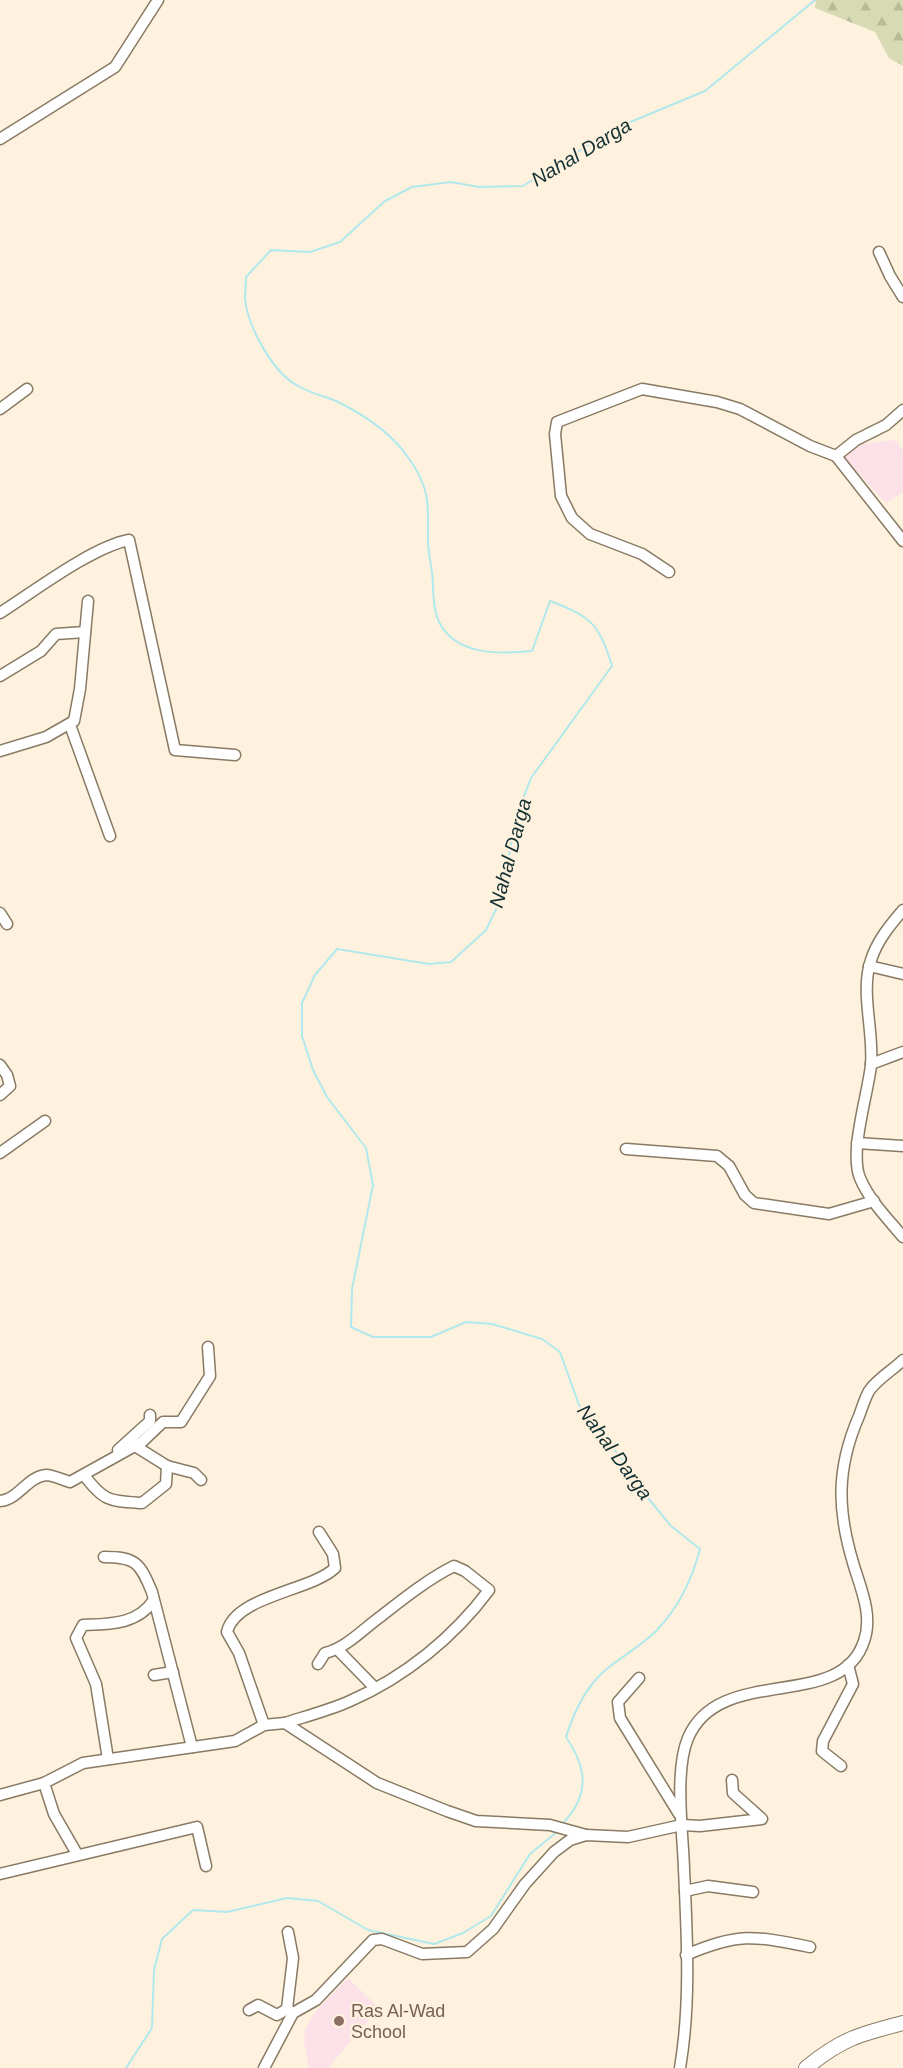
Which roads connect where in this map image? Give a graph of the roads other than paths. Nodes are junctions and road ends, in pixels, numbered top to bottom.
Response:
1 (158, 0) edge
2 (0, 139) edge
3 (879, 252) dead end
4 (903, 297) edge
5 (27, 389) dead end
6 (0, 409) edge
7 (903, 410) edge
8 (836, 456) junction
9 (903, 541) edge
10 (669, 572) dead end
11 (88, 601) dead end
12 (0, 613) edge
13 (85, 632) junction
14 (0, 676) edge
15 (70, 725) junction
16 (0, 751) edge
17 (235, 756) dead end
18 (111, 836) dead end
19 (903, 910) edge
20 (0, 913) edge
21 (7, 924) dead end
22 (869, 966) junction
23 (903, 974) edge
24 (903, 1052) edge
25 (871, 1064) junction
26 (0, 1065) edge
27 (0, 1095) edge
28 (45, 1121) dead end
29 (857, 1143) junction
30 (903, 1146) edge
31 (626, 1149) dead end
32 (0, 1153) edge
33 (874, 1201) junction
34 (903, 1237) edge
35 (208, 1347) dead end
36 (903, 1360) edge
37 (150, 1415) dead end
38 (135, 1446) junction
39 (167, 1466) junction
40 (89, 1473) junction
41 (201, 1480) dead end
42 (0, 1501) edge
43 (319, 1532) dead end
44 (104, 1557) dead end
45 (153, 1601) junction
46 (338, 1650) junction
47 (318, 1664) dead end
48 (848, 1665) junction
49 (173, 1672) junction
50 (154, 1675) dead end
51 (639, 1678) dead end
52 (374, 1687) junction
53 (285, 1723) junction
54 (264, 1725) junction
55 (192, 1747) junction
56 (108, 1759) junction
57 (841, 1766) dead end
58 (732, 1780) dead end
59 (44, 1783) junction
60 (0, 1795) edge
61 (681, 1820) junction
62 (586, 1835) junction
63 (77, 1854) junction
64 (206, 1866) dead end
65 (0, 1874) edge
66 (685, 1891) junction
67 (753, 1892) dead end
68 (288, 1932) dead end
69 (810, 1947) dead end
70 (686, 1955) junction
71 (249, 2010) dead end
72 (290, 2011) junction
73 (903, 2023) edge
74 (264, 2068) edge
75 (680, 2068) edge
76 (806, 2068) edge

1 - 2 street
3 - 4 street
5 - 6 street
7 - 8 street
8 - 9 street
8 - 10 street
11 - 13 street
12 - 17 street
13 - 14 street
13 - 15 street
15 - 16 street
15 - 18 street
19 - 22 street
20 - 21 street
22 - 23 street
22 - 25 street
24 - 25 street
25 - 29 street
26 - 27 street
28 - 32 street
29 - 30 street
29 - 33 street
31 - 33 street
33 - 34 street
35 - 38 street
36 - 48 street
37 - 40 street
38 - 39 street
38 - 40 street
39 - 40 street
39 - 41 street
40 - 42 street
43 - 54 street
44 - 45 street
45 - 49 street
45 - 56 street
46 - 47 street
46 - 52 street
46 - 52 street
48 - 57 street
48 - 61 street
49 - 50 street
49 - 55 street
51 - 61 street
52 - 53 street
53 - 54 street
53 - 62 street
54 - 55 street
55 - 56 street
56 - 59 street
58 - 61 street
59 - 60 street
59 - 63 street
61 - 62 street
61 - 66 street
62 - 72 street
63 - 64 street
63 - 65 street
66 - 67 street
66 - 70 street
68 - 72 street
69 - 70 street
70 - 75 street
71 - 72 street
72 - 74 street
73 - 76 main road

